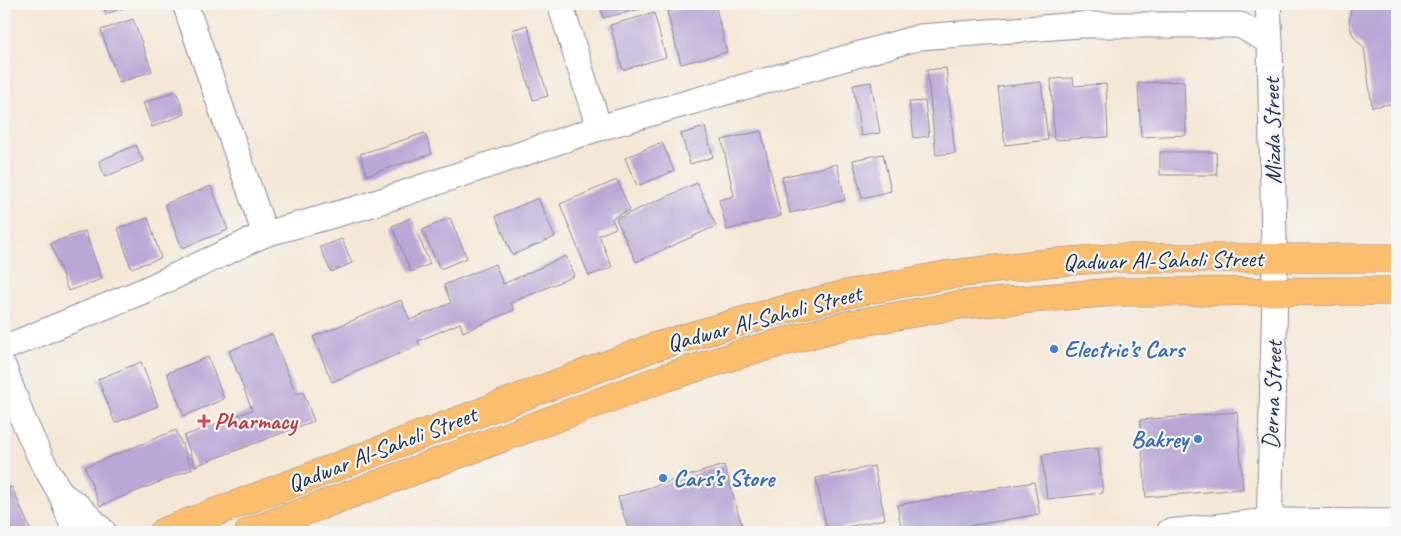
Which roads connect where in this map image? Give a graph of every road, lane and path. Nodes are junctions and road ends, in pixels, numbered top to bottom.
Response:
1 (185, 4) edge
2 (560, 4) edge
3 (1268, 4) edge
4 (1079, 15) edge
5 (1270, 42) junction
6 (599, 128) junction
7 (265, 234) junction
8 (1274, 258) junction
9 (1397, 258) edge
10 (1397, 291) edge
11 (1275, 292) junction
12 (4, 348) edge
13 (4, 368) edge
14 (61, 494) junction
15 (1397, 522) edge
16 (1269, 526) edge
17 (74, 532) edge
18 (104, 532) edge
19 (163, 532) edge
20 (249, 532) edge
21 (1169, 532) edge

1 - 7 street
2 - 6 street
3 - 5 street, Mizda Street
4 - 5 street
4 - 6 street
5 - 8 street, Mizda Street
6 - 7 street
7 - 12 street
8 - 9 highway, Qadwar Al-Saholi Street
8 - 11 street, Derna Street
8 - 19 highway, Qadwar Al-Saholi Street
10 - 11 highway
11 - 16 street, Derna Street
11 - 20 highway
13 - 14 street
14 - 17 street
14 - 18 street
15 - 16 street
16 - 21 street

